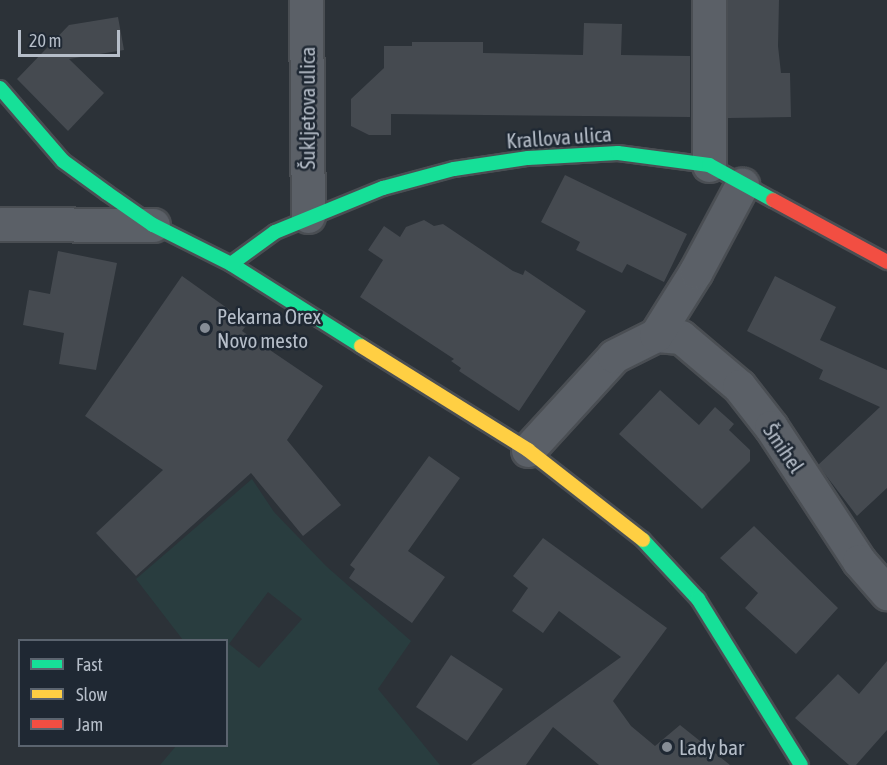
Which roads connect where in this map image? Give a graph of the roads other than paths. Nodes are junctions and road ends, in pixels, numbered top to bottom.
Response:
1 (306, 0) edge
2 (709, 0) edge
3 (0, 88) edge
4 (709, 165) junction
5 (742, 184) junction
6 (308, 216) junction
7 (0, 224) edge
8 (153, 225) junction
9 (887, 262) edge
10 (231, 264) junction
11 (656, 335) junction
12 (528, 450) junction
13 (887, 593) edge
14 (801, 765) edge

1 - 6 street, Šukljetova ulica
2 - 4 street
3 - 8 street
4 - 5 street, Krallova ulica
4 - 6 street, Krallova ulica
5 - 9 street, Krallova ulica
5 - 11 street
6 - 10 street, Krallova ulica
7 - 8 street
8 - 10 street
10 - 12 street
11 - 12 street
11 - 13 street, Šmihel
12 - 14 street

